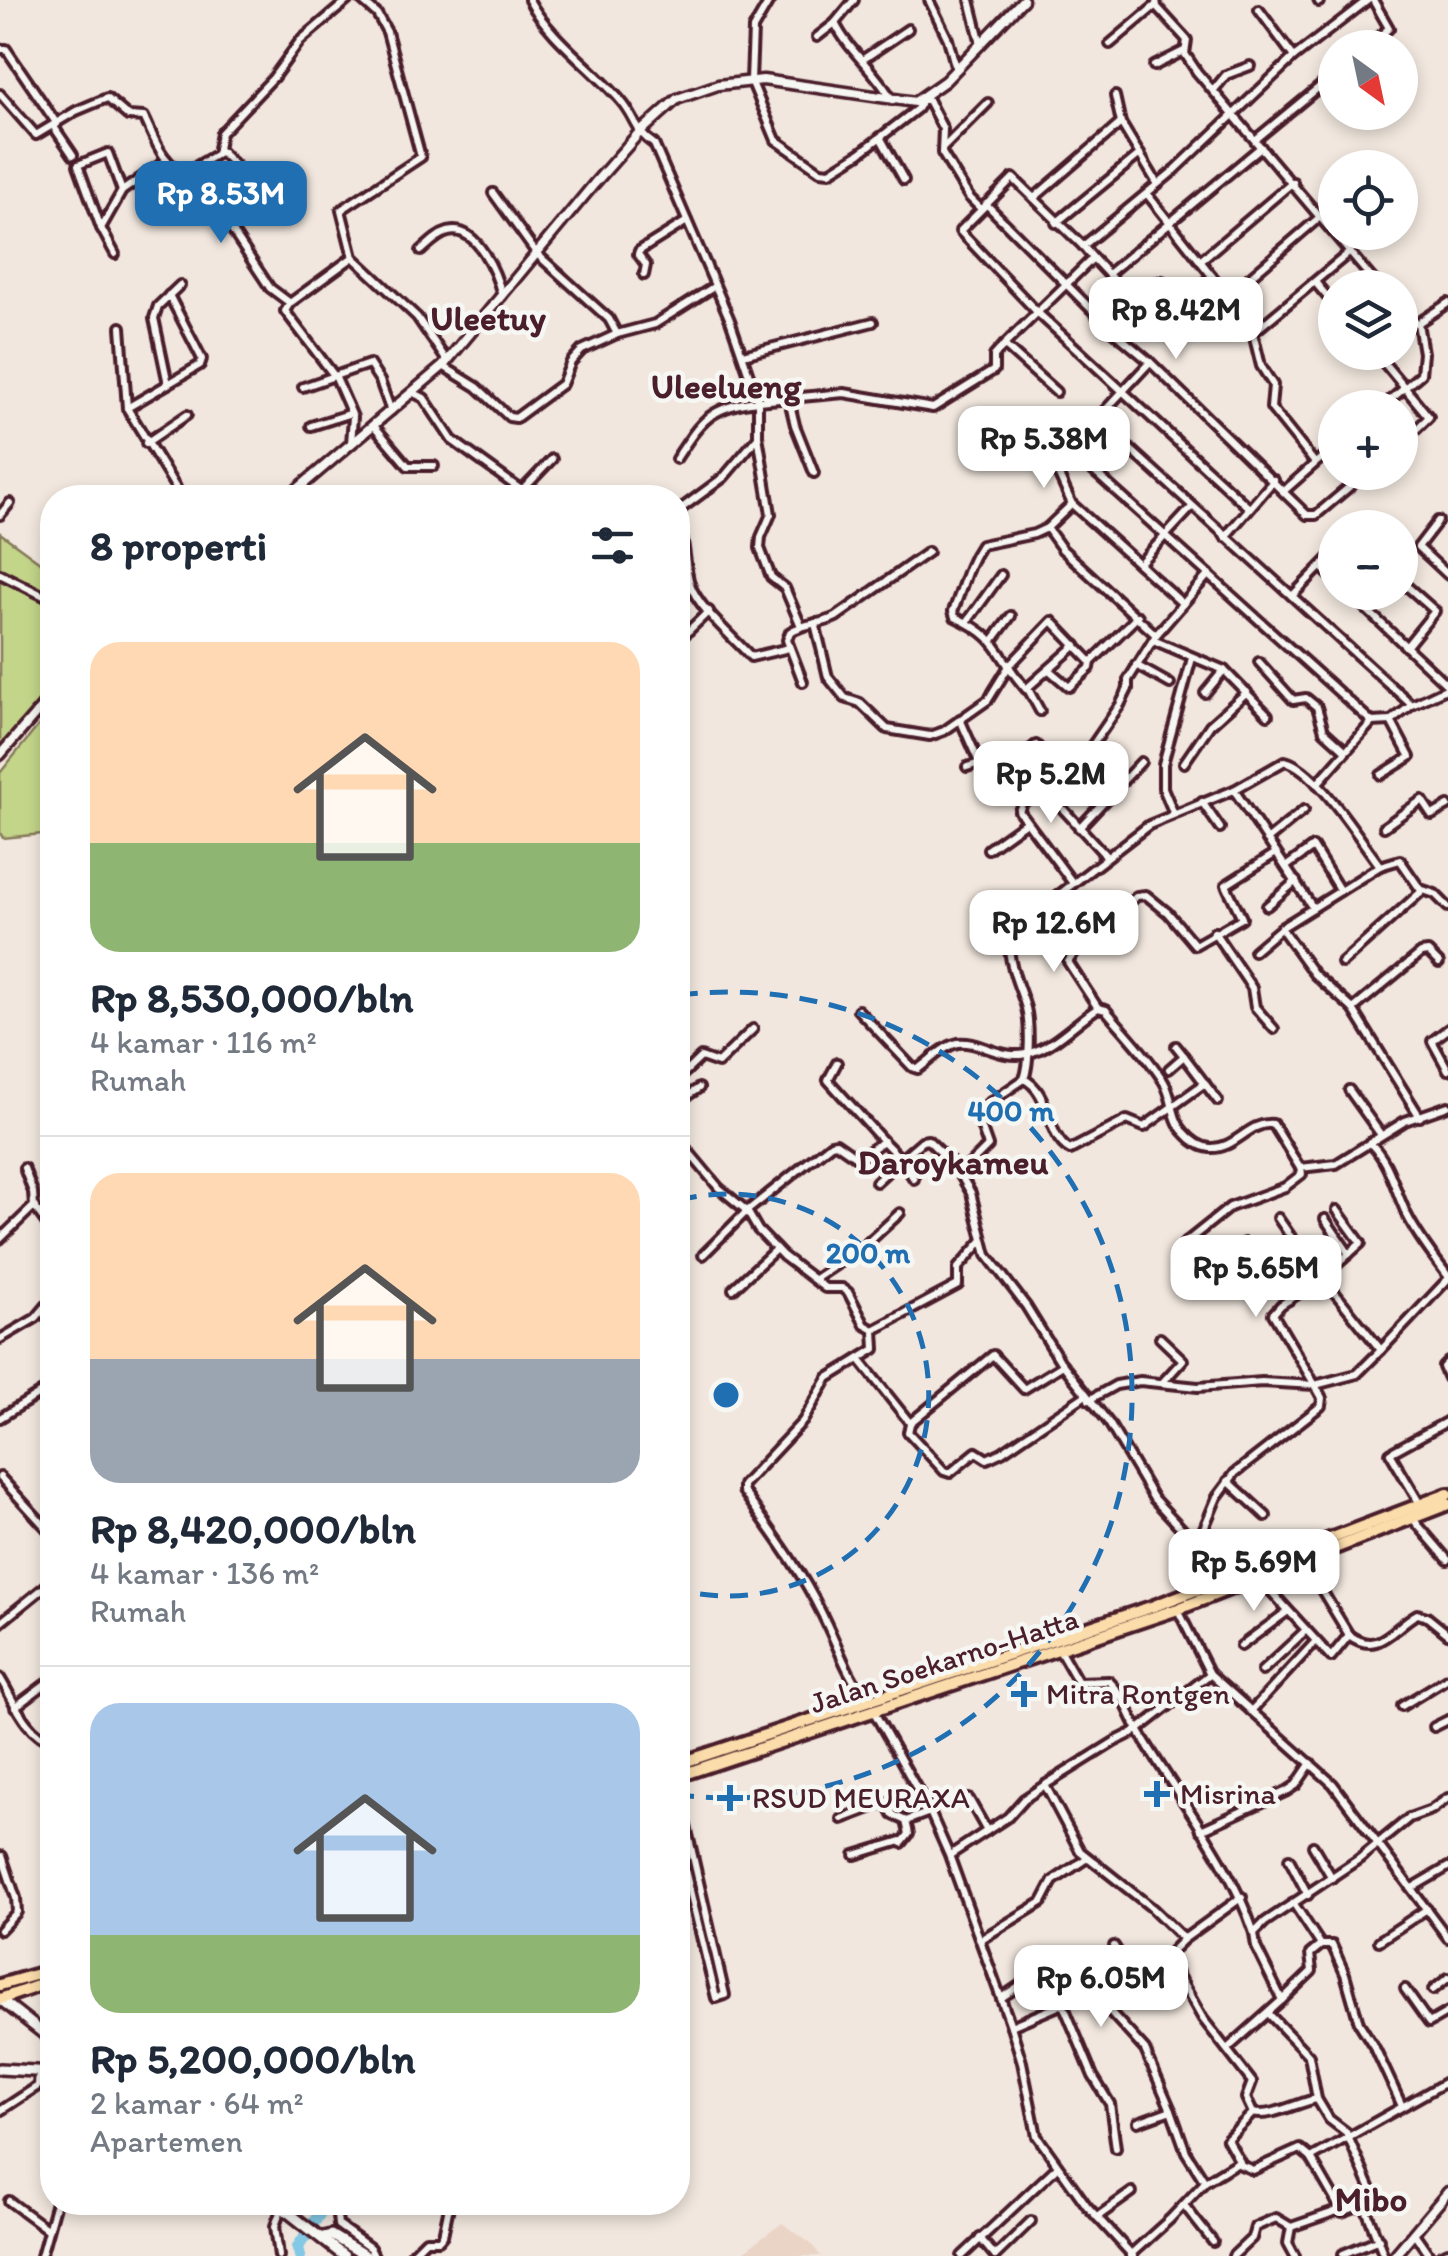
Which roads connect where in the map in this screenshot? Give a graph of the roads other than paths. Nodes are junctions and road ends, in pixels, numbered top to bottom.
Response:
1 (348, 0) edge
2 (362, 0) edge
3 (529, 0) edge
4 (770, 0) edge
5 (854, 0) edge
6 (930, 0) edge
7 (970, 0) edge
8 (1023, 0) edge
9 (1370, 0) edge
10 (1156, 3) edge
11 (1259, 10) dead end
12 (835, 23) junction
13 (908, 29) dead end
14 (1385, 30) edge
15 (816, 37) dead end
16 (1110, 44) dead end
17 (981, 45) junction
18 (0, 49) edge
19 (1184, 51) junction
20 (1294, 57) junction
21 (862, 60) junction
22 (1154, 66) dead end
23 (1250, 66) dead end
24 (956, 71) junction
25 (752, 80) junction
26 (1318, 89) edge
27 (1213, 91) junction
28 (0, 94) edge
29 (1115, 96) dead end
30 (893, 101) junction
31 (917, 101) junction
32 (988, 103) dead end
33 (1233, 112) junction
34 (1121, 123) junction
35 (55, 125) junction
36 (638, 134) junction
37 (880, 137) junction
38 (1258, 144) junction
39 (218, 149) junction
40 (941, 149) junction
41 (1140, 154) junction
42 (72, 155) dead end
43 (167, 160) junction
44 (904, 180) dead end
45 (1293, 182) junction
46 (1158, 183) junction
47 (122, 190) junction
48 (493, 193) dead end
49 (1147, 194) junction
50 (1034, 198) junction
51 (983, 206) junction
52 (1318, 212) edge
53 (1318, 219) edge
54 (687, 221) junction
55 (1056, 223) junction
56 (1170, 224) junction
57 (101, 228) junction
58 (1083, 246) junction
59 (421, 252) dead end
60 (1350, 252) joint
61 (116, 254) dead end
62 (537, 254) junction
63 (353, 256) junction
64 (1093, 258) junction
65 (1200, 261) junction
66 (1365, 270) edge
67 (1108, 274) junction
68 (644, 275) dead end
69 (1212, 276) junction
70 (1315, 282) junction
71 (1065, 284) junction
72 (180, 285) dead end
73 (715, 286) junction
74 (1318, 286) edge
75 (169, 295) junction
76 (1228, 296) junction
77 (502, 298) junction
78 (290, 303) junction
79 (1448, 303) edge
80 (1136, 304) junction
81 (1037, 312) junction
82 (873, 322) dead end
83 (1418, 323) joint
84 (121, 327) dead end
85 (1112, 330) junction
86 (1254, 332) junction
87 (618, 334) junction
88 (1004, 345) junction
89 (743, 355) junction
90 (1150, 362) junction
91 (445, 364) junction
92 (1390, 370) edge
93 (336, 378) junction
94 (168, 384) junction
95 (303, 387) dead end
96 (1404, 388) junction
97 (1402, 390) edge
98 (1123, 391) junction
99 (414, 392) junction
100 (1056, 392) dead end
101 (788, 396) junction
102 (758, 401) junction
103 (1418, 404) edge
104 (127, 408) junction
105 (392, 412) junction
106 (349, 414) junction
107 (187, 415) dead end
108 (1097, 419) junction
109 (311, 426) dead end
110 (375, 427) junction
111 (1418, 428) edge
112 (758, 436) junction
113 (146, 442) junction
114 (351, 443) junction
115 (1070, 449) junction
116 (552, 459) dead end
117 (676, 459) dead end
118 (1318, 460) edge
119 (1315, 463) junction
120 (434, 466) dead end
121 (814, 472) dead end
122 (1274, 480) junction
123 (174, 485) edge
124 (303, 485) edge
125 (514, 485) edge
126 (526, 485) edge
127 (1286, 490) junction
128 (1345, 490) edge
129 (690, 502) edge
130 (10, 503) dead end
131 (1072, 504) junction
132 (1192, 507) junction
133 (1249, 508) junction
134 (0, 516) edge
135 (1438, 521) dead end
136 (1047, 528) junction
137 (1167, 534) junction
138 (1225, 537) junction
139 (928, 552) dead end
140 (1139, 564) junction
141 (1318, 569) edge
142 (0, 574) edge
143 (1209, 574) junction
144 (1001, 575) dead end
145 (1448, 575) edge
146 (690, 577) edge
147 (40, 594) edge
148 (1292, 596) junction
149 (1418, 596) edge
150 (1183, 604) junction
151 (709, 610) junction
152 (1367, 610) edge
153 (1011, 616) dead end
154 (1138, 616) junction
155 (967, 622) junction
156 (816, 623) junction
157 (801, 626) junction
158 (690, 629) edge
159 (1155, 637) junction
160 (992, 640) junction
161 (1076, 645) junction
162 (1406, 647) junction
163 (790, 648) junction
164 (1192, 658) junction
165 (1091, 662) junction
166 (1258, 662) dead end
167 (1136, 665) junction
168 (1009, 666) junction
169 (1050, 670) junction
170 (1224, 670) junction
171 (803, 682) dead end
172 (1170, 684) dead end
173 (1448, 687) edge
174 (1028, 689) junction
175 (1246, 692) junction
176 (1204, 693) dead end
177 (1412, 705) junction
178 (40, 709) edge
179 (1040, 710) dead end
180 (1268, 715) dead end
181 (960, 719) junction
182 (1391, 721) junction
183 (1372, 722) junction
184 (1346, 750) junction
185 (0, 754) edge
186 (979, 762) junction
187 (1141, 762) dead end
188 (1184, 764) dead end
189 (1012, 766) junction
190 (967, 767) dead end
191 (1060, 772) junction
192 (1381, 775) dead end
193 (1316, 784) junction
194 (1234, 790) junction
195 (1035, 794) junction
196 (1202, 802) junction
197 (1448, 806) edge
198 (1063, 809) dead end
199 (1304, 810) dead end
200 (1174, 814) junction
201 (1026, 822) junction
202 (1384, 827) dead end
203 (1079, 828) junction
204 (1220, 828) dead end
205 (1267, 840) junction
206 (988, 850) dead end
207 (1276, 853) junction
208 (1106, 856) junction
209 (1287, 866) junction
210 (1380, 866) junction
211 (1297, 880) junction
212 (1072, 882) junction
213 (1448, 888) edge
214 (1340, 890) junction
215 (1422, 890) junction
216 (1435, 894) junction
217 (1046, 902) junction
218 (1267, 906) dead end
219 (1448, 907) edge
220 (1312, 908) junction
221 (1281, 928) junction
222 (1214, 932) junction
223 (1082, 941) junction
224 (1254, 951) dead end
225 (1342, 963) dead end
226 (1439, 963) dead end
227 (1098, 1008) junction
228 (858, 1010) dead end
229 (1352, 1010) junction
230 (753, 1029) dead end
231 (1274, 1030) dead end
232 (1448, 1030) edge
233 (1176, 1046) dead end
234 (1028, 1054) junction
235 (1184, 1056) junction
236 (837, 1063) dead end
237 (690, 1068) edge
238 (1169, 1069) dead end
239 (1448, 1070) edge
240 (1024, 1080) junction
241 (1205, 1083) junction
242 (700, 1088) dead end
243 (1349, 1090) dead end
244 (690, 1094) edge
245 (1218, 1101) dead end
246 (1174, 1105) junction
247 (1448, 1106) edge
248 (1420, 1118) junction
249 (1380, 1135) junction
250 (883, 1141) junction
251 (1370, 1143) junction
252 (690, 1153) edge
253 (901, 1159) junction
254 (24, 1168) dead end
255 (1300, 1168) junction
256 (960, 1174) junction
257 (914, 1179) dead end
258 (876, 1182) dead end
259 (34, 1206) junction
260 (747, 1210) junction
261 (1337, 1210) dead end
262 (900, 1213) dead end
263 (40, 1214) edge
264 (1278, 1218) dead end
265 (1325, 1219) dead end
266 (0, 1239) edge
267 (983, 1240) junction
268 (1186, 1242) dead end
269 (1244, 1243) dead end
270 (1298, 1247) junction
271 (776, 1249) junction
272 (1350, 1254) junction
273 (703, 1255) dead end
274 (1268, 1269) junction
275 (1322, 1278) junction
276 (815, 1279) junction
277 (1447, 1282) edge
278 (1243, 1286) dead end
279 (734, 1289) dead end
280 (1289, 1300) junction
281 (40, 1313) edge
282 (874, 1330) junction
283 (1160, 1338) dead end
284 (0, 1340) edge
285 (1381, 1350) junction
286 (858, 1359) junction
287 (1448, 1362) edge
288 (1063, 1365) junction
289 (1448, 1378) edge
290 (1162, 1383) junction
291 (1315, 1385) junction
292 (40, 1393) edge
293 (1087, 1398) junction
294 (0, 1418) edge
295 (1448, 1421) edge
296 (910, 1424) junction
297 (1, 1479) edge
298 (1228, 1481) junction
299 (1448, 1494) edge
300 (1420, 1504) junction
301 (1448, 1504) edge
302 (1266, 1516) dead end
303 (1411, 1518) junction
304 (40, 1519) edge
305 (1197, 1544) junction
306 (1302, 1558) junction
307 (1448, 1560) edge
308 (1256, 1576) junction
309 (1199, 1588) junction
310 (40, 1591) edge
311 (1178, 1609) junction
312 (1288, 1611) junction
313 (0, 1623) edge
314 (1306, 1630) junction
315 (1448, 1634) edge
316 (1349, 1635) junction
317 (1080, 1636) junction
318 (1316, 1641) junction
319 (1242, 1646) dead end
320 (1059, 1649) junction
321 (1262, 1671) dead end
322 (1210, 1674) junction
323 (0, 1678) edge
324 (1448, 1678) edge
325 (40, 1688) edge
326 (870, 1706) junction
327 (1402, 1706) dead end
328 (15, 1707) junction
329 (1251, 1711) junction
330 (1448, 1720) edge
331 (1434, 1727) dead end
332 (1138, 1730) junction
333 (40, 1738) edge
334 (690, 1760) edge
335 (1310, 1763) junction
336 (690, 1772) edge
337 (1045, 1785) junction
338 (1448, 1798) edge
339 (969, 1800) dead end
340 (930, 1812) junction
341 (842, 1819) dead end
342 (906, 1821) junction
343 (1201, 1830) junction
344 (987, 1831) junction
345 (690, 1843) edge
346 (1378, 1845) junction
347 (1313, 1846) dead end
348 (856, 1855) dead end
349 (2, 1856) edge
350 (950, 1856) junction
351 (1087, 1858) junction
352 (1289, 1859) dead end
353 (1448, 1867) edge
354 (1332, 1878) junction
355 (1412, 1888) junction
356 (690, 1891) edge
357 (1308, 1894) junction
358 (1242, 1897) junction
359 (1294, 1904) junction
360 (1427, 1910) junction
361 (0, 1930) edge
362 (1254, 1934) junction
363 (1448, 1938) edge
364 (1184, 1939) junction
365 (980, 1940) junction
366 (1379, 1941) dead end
367 (1321, 1945) junction
368 (1114, 1946) dead end
369 (1170, 1965) junction
370 (1041, 1971) dead end
371 (40, 1973) edge
372 (1448, 1978) edge
373 (0, 1985) edge
374 (40, 1986) edge
375 (1405, 1988) dead end
376 (1433, 1990) dead end
377 (1002, 1998) junction
378 (0, 1999) edge
379 (1282, 2000) junction
380 (1064, 2004) junction
381 (1448, 2012) edge
382 (1269, 2014) junction
383 (1012, 2026) junction
384 (40, 2031) edge
385 (1227, 2048) junction
386 (0, 2069) edge
387 (39, 2071) joint
388 (1448, 2081) edge
389 (1317, 2099) junction
390 (1402, 2106) junction
391 (1172, 2110) junction
392 (0, 2111) edge
393 (1253, 2113) junction
394 (1138, 2122) dead end
395 (1347, 2139) junction
396 (1116, 2148) dead end
397 (1312, 2158) junction
398 (1241, 2164) junction
399 (1056, 2167) junction
400 (1205, 2182) junction
401 (1132, 2192) dead end
402 (1448, 2192) edge
403 (9, 2201) dead end
404 (1364, 2204) junction
405 (1184, 2206) junction
406 (1340, 2210) junction
407 (52, 2215) edge
408 (278, 2215) edge
409 (292, 2215) edge
410 (338, 2215) edge
411 (447, 2215) edge
412 (1097, 2217) junction
413 (1031, 2221) dead end
414 (1291, 2227) junction
415 (48, 2230) junction
416 (1414, 2232) junction
417 (321, 2236) junction
418 (980, 2238) junction
419 (1379, 2239) junction
420 (1213, 2242) dead end
421 (1448, 2252) edge
422 (1343, 2254) edge
423 (1132, 2255) edge
424 (41, 2256) edge
425 (279, 2256) edge
426 (344, 2256) edge
427 (370, 2256) edge
428 (410, 2256) edge
429 (962, 2256) edge
430 (995, 2256) edge
431 (1233, 2256) edge
432 (1296, 2256) edge
433 (1384, 2256) edge
434 (1394, 2256) edge
435 (1430, 2256) edge
436 (1440, 2256) edge

1 - 39 street
2 - 63 street
3 - 36 street
4 - 25 street
5 - 12 street
6 - 24 street
7 - 17 street
8 - 17 street
9 - 14 street
9 - 20 street
10 - 16 street
10 - 19 street
11 - 20 street
12 - 15 street
12 - 21 street
13 - 21 street
17 - 24 street
18 - 35 street
19 - 22 street
19 - 27 street
20 - 33 street
21 - 30 street
23 - 27 street
24 - 31 street
25 - 30 street
25 - 36 street
25 - 37 street
26 - 38 street
27 - 33 street
28 - 35 street
29 - 34 street
30 - 31 street
31 - 37 street
31 - 40 street
32 - 40 street
33 - 38 street
33 - 46 street
34 - 41 street
34 - 50 street
35 - 42 street
35 - 43 street
36 - 54 street
36 - 62 street
37 - 44 street
38 - 45 street
38 - 56 street
39 - 43 street
39 - 78 street
40 - 51 street
41 - 46 street
41 - 55 street
43 - 47 street
45 - 52 street
45 - 65 street
46 - 49 street
47 - 57 street
47 - 57 street
48 - 62 street
49 - 56 street
49 - 58 street
50 - 51 street
50 - 55 street
51 - 71 street
51 - 81 street
53 - 76 street
54 - 68 street
54 - 73 street
55 - 58 street
56 - 65 street
56 - 67 street
57 - 61 street
58 - 64 street
59 - 77 street
60 - 66 street
60 - 70 street
62 - 77 street
62 - 87 street
63 - 78 street
63 - 91 street
64 - 67 street
64 - 71 street
65 - 69 street
67 - 80 street
69 - 76 street
69 - 80 street
70 - 74 street
70 - 86 street
71 - 81 street
71 - 85 street
72 - 75 street
73 - 87 street
73 - 89 street
75 - 94 street
75 - 94 street
76 - 86 street
77 - 91 street
78 - 93 street
79 - 83 street
80 - 85 street
81 - 88 street
81 - 98 street
82 - 89 street
83 - 96 street
84 - 104 street
85 - 90 street
86 - 119 street
87 - 91 street
88 - 100 street
88 - 101 street
89 - 102 street
90 - 98 street
90 - 122 street
91 - 99 street
92 - 96 street
93 - 95 street
93 - 105 street
93 - 106 street
94 - 104 street
96 - 97 street
98 - 108 street
98 - 133 street
99 - 105 street
99 - 125 street
101 - 102 street
101 - 121 street
102 - 112 street
102 - 117 street
103 - 111 street
104 - 113 street
105 - 110 street
106 - 109 street
106 - 114 street
107 - 113 street
108 - 115 street
108 - 132 street
110 - 114 street
110 - 120 street
112 - 129 street
112 - 157 street
113 - 123 street
114 - 124 street
115 - 131 street
115 - 137 street
116 - 126 street
118 - 119 street
119 - 127 street
122 - 127 street
122 - 133 street
127 - 128 street
130 - 134 street
131 - 136 street
131 - 140 street
132 - 137 street
132 - 138 street
133 - 138 street
135 - 145 street
136 - 154 street
136 - 155 street
137 - 140 street
137 - 143 street
138 - 148 street
139 - 156 street
140 - 150 street
141 - 148 street
142 - 147 street
143 - 150 street
143 - 183 street
144 - 155 street
146 - 151 street
148 - 177 street
149 - 162 street
150 - 159 street
151 - 158 street
151 - 163 street
152 - 162 street
153 - 160 street
154 - 159 street
154 - 165 street
155 - 160 street
156 - 157 street
156 - 181 street
157 - 163 street
159 - 164 street
159 - 167 street
160 - 168 street
161 - 165 street
161 - 168 street
161 - 169 street
162 - 173 street
163 - 171 street
164 - 170 street
164 - 200 street
165 - 169 street
166 - 184 street
167 - 172 street
167 - 191 street
168 - 174 street
168 - 181 street
169 - 174 street
170 - 175 street
170 - 176 street
173 - 177 street
174 - 179 street
175 - 180 street
175 - 188 street
177 - 182 street
178 - 185 street
181 - 186 street
182 - 183 street
182 - 192 street
183 - 184 street
184 - 193 street
186 - 189 street
186 - 190 street
187 - 203 street
189 - 191 street
189 - 195 street
191 - 195 street
193 - 194 street
193 - 210 street
194 - 196 street
194 - 205 street
195 - 201 street
196 - 200 street
196 - 204 street
197 - 202 street
198 - 203 street
199 - 205 street
200 - 208 street
201 - 206 street
201 - 212 street
203 - 208 street
205 - 207 street
207 - 209 street
207 - 222 street
208 - 212 street
209 - 211 street
209 - 214 street
210 - 214 street
210 - 215 street
211 - 218 street
211 - 220 street
212 - 217 street
213 - 216 street
214 - 220 street
215 - 216 street
215 - 225 street
216 - 219 street
217 - 223 street
217 - 234 street
220 - 221 street
221 - 224 street
221 - 229 street
222 - 223 street
222 - 231 street
223 - 227 street
226 - 229 street
227 - 234 street
227 - 246 street
228 - 234 street
229 - 248 street
230 - 237 street
232 - 239 street
233 - 235 street
234 - 240 street
235 - 238 street
235 - 241 street
236 - 250 street
240 - 246 street
240 - 256 street
241 - 245 street
241 - 246 street
242 - 244 street
243 - 249 street
246 - 255 street
247 - 248 street
248 - 249 street
249 - 251 street
250 - 253 street
250 - 260 street
251 - 255 street
251 - 277 street
252 - 260 street
253 - 256 street
253 - 257 street
253 - 258 street
254 - 259 street
255 - 268 street
256 - 267 street
259 - 263 street
259 - 266 street
260 - 271 street
260 - 273 street
261 - 272 street
262 - 276 street
264 - 270 street
265 - 272 street
267 - 282 street
267 - 288 street
269 - 274 street
270 - 274 street
270 - 275 street
271 - 276 street
271 - 279 street
272 - 275 street
274 - 278 street
274 - 280 street
275 - 280 street
275 - 285 street
276 - 282 street
277 - 285 street
280 - 291 street
281 - 284 street
282 - 286 street
283 - 290 street
285 - 291 street
286 - 296 street
286 - 326 street
287 - 289 street
288 - 293 street
288 - 296 street
290 - 291 street
290 - 293 street
291 - 298 street
292 - 294 street
293 - 296 street
293 - 305 street
295 - 300 street
297 - 304 street
298 - 302 street
298 - 305 street
299 - 300 highway, Jalan Soekarno-Hatta
300 - 309 highway, Jalan Soekarno-Hatta
301 - 303 highway, Jalan Soekarno-Hatta
303 - 306 highway, Jalan Soekarno-Hatta
303 - 307 street
305 - 309 street
306 - 308 highway, Jalan Soekarno-Hatta
306 - 316 street
308 - 311 highway, Jalan Soekarno-Hatta
308 - 312 street
309 - 317 highway, Jalan Soekarno-Hatta
310 - 313 street
311 - 317 highway, Jalan Soekarno-Hatta
311 - 322 street
312 - 314 street
312 - 319 street
314 - 318 street
314 - 321 street
315 - 316 street
316 - 318 street
317 - 320 highway, Jalan Soekarno-Hatta
317 - 326 highway, Jalan Soekarno-Hatta
318 - 329 street
320 - 326 highway, Jalan Soekarno-Hatta
320 - 332 street
322 - 329 street
322 - 332 street
323 - 328 street
324 - 327 street
325 - 328 street
326 - 334 highway, Jalan Soekarno-Hatta
326 - 336 highway, Jalan Soekarno-Hatta
326 - 340 street
328 - 333 street
329 - 335 street
330 - 331 street
332 - 337 street
332 - 343 street
335 - 343 street
335 - 346 street
337 - 344 street
337 - 351 street
338 - 346 street
339 - 344 street
340 - 342 street
340 - 350 street
341 - 342 street
342 - 348 street
343 - 358 street
344 - 350 street
345 - 356 street
346 - 354 street
346 - 355 street
347 - 354 street
349 - 361 street
350 - 365 street
351 - 364 street
351 - 365 street
352 - 357 street
353 - 355 street
354 - 357 street
355 - 360 street
357 - 359 street
358 - 362 street
358 - 364 street
359 - 362 street
359 - 367 street
360 - 363 street
360 - 366 street
362 - 379 street
364 - 369 street
365 - 377 street
367 - 379 street
367 - 390 street
368 - 369 street
369 - 385 street
370 - 377 street
371 - 373 highway
372 - 376 street
374 - 378 highway
375 - 381 street
377 - 383 street
378 - 384 main road
379 - 382 street
380 - 383 street
380 - 391 street
380 - 396 street
382 - 385 street
382 - 389 street
383 - 399 street
385 - 393 street
386 - 387 main road
387 - 392 street
388 - 390 street
389 - 393 street
389 - 395 street
390 - 395 street
391 - 394 street
391 - 400 street
393 - 398 street
395 - 397 street
395 - 404 street
397 - 398 street
397 - 406 street
398 - 400 street
399 - 412 street
399 - 418 street
400 - 405 street
401 - 412 street
402 - 416 street
403 - 415 street
404 - 406 street
404 - 419 street
405 - 420 street
405 - 423 street
406 - 414 street
407 - 415 street
408 - 425 street
409 - 417 main road
410 - 427 street
411 - 428 street
412 - 423 street
413 - 430 street
414 - 431 street
414 - 432 street
415 - 424 street
416 - 434 street
416 - 435 street
417 - 426 main road
417 - 427 main road
418 - 429 street
418 - 430 street
419 - 422 street
419 - 433 street
421 - 436 street

